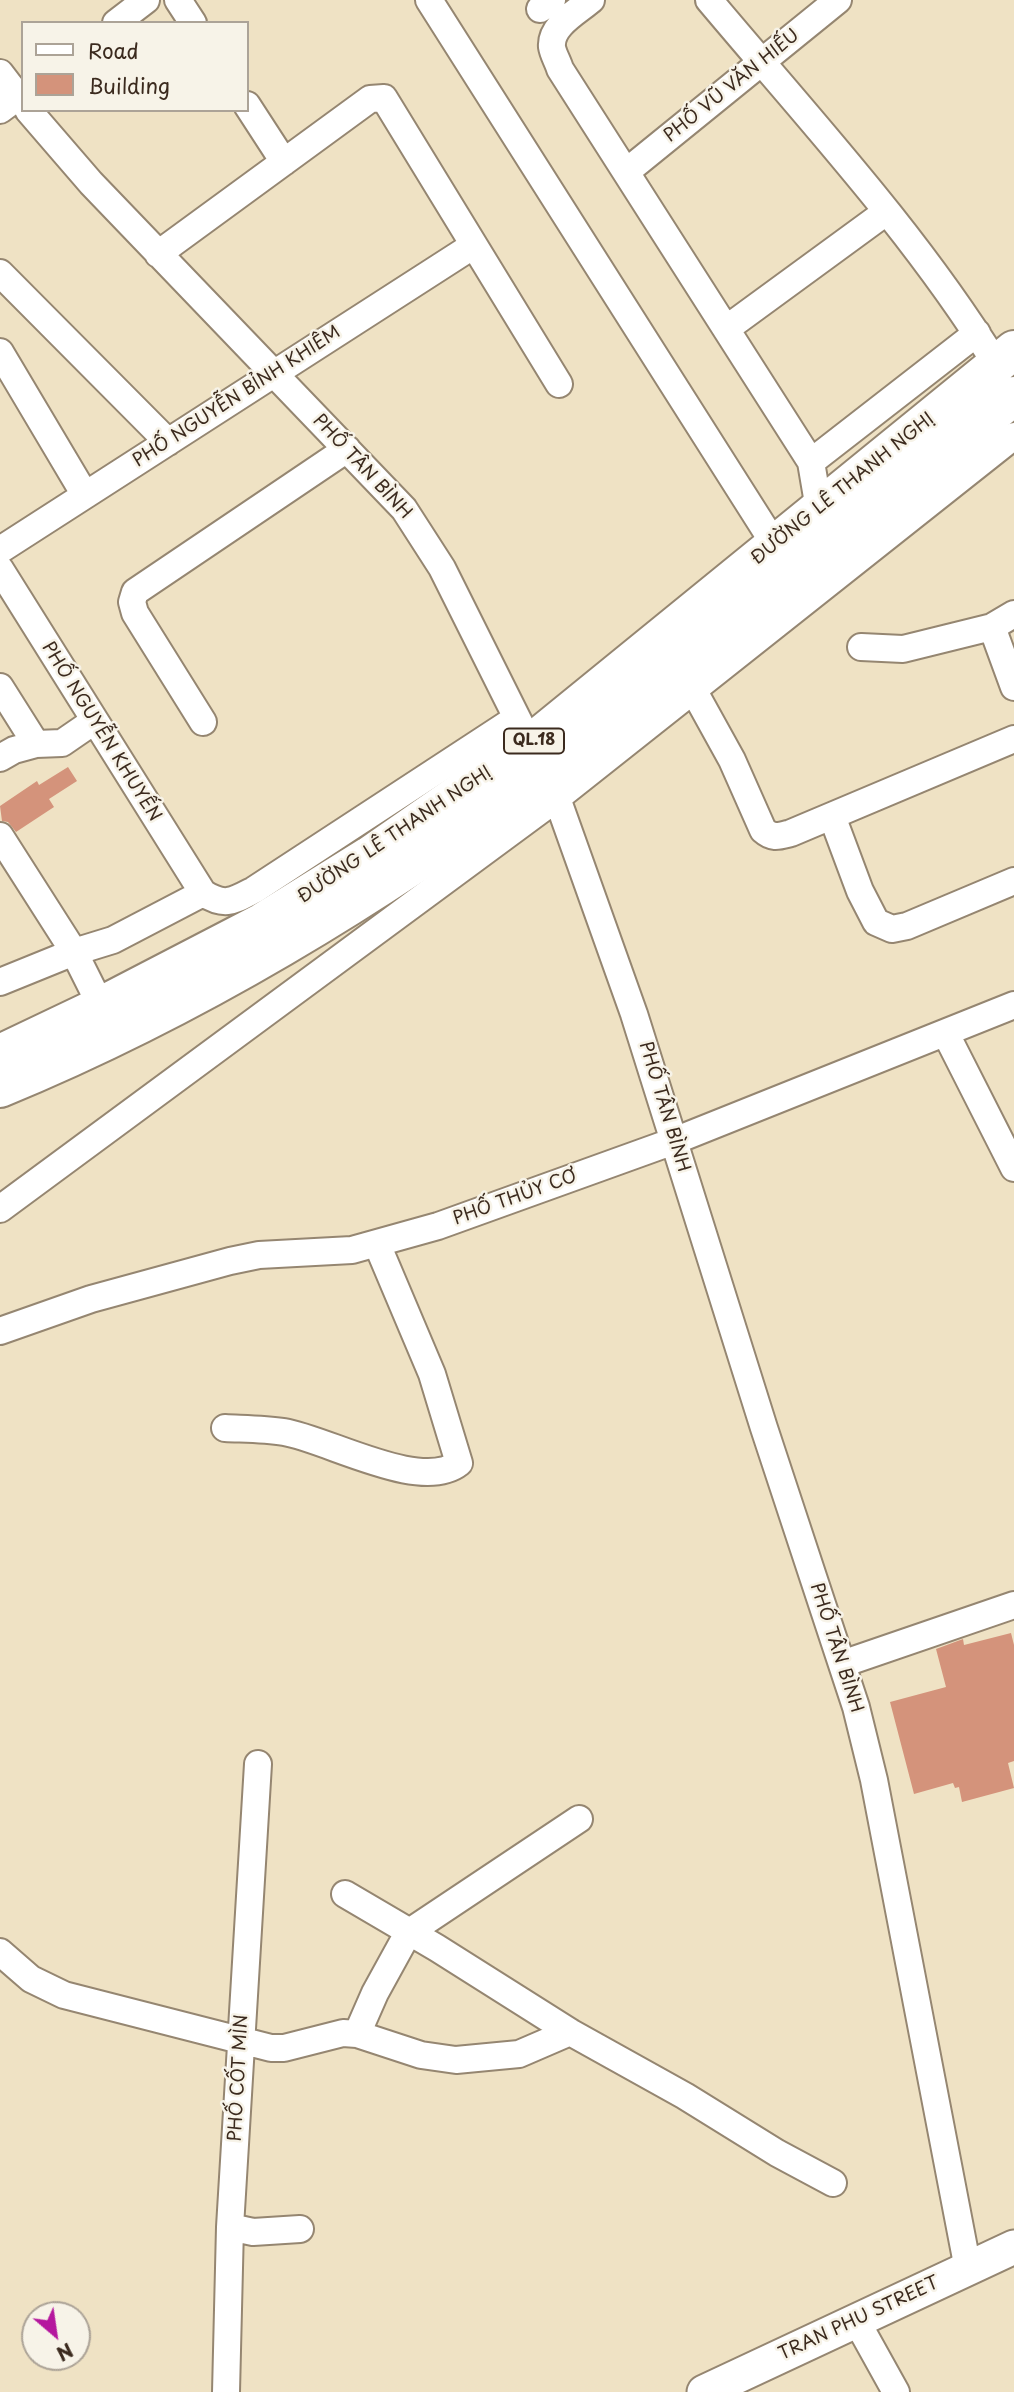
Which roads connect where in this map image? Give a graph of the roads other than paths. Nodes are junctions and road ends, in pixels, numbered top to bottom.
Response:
1 (146, 0) edge
2 (178, 0) edge
3 (429, 0) edge
4 (591, 0) edge
5 (709, 0) edge
6 (838, 0) edge
7 (119, 21) edge
8 (192, 21) edge
9 (762, 63) junction
10 (0, 73) edge
11 (18, 103) edge
12 (248, 107) edge
13 (26, 112) edge
14 (284, 162) junction
15 (626, 172) junction
16 (886, 212) junction
17 (474, 245) junction
18 (159, 254) junction
19 (0, 273) edge
20 (726, 329) junction
21 (0, 352) edge
22 (1000, 361) edge
23 (272, 374) junction
24 (559, 384) dead end
25 (1014, 436) edge
26 (168, 442) junction
27 (347, 449) junction
28 (811, 462) junction
29 (85, 495) junction
30 (819, 509) junction
31 (775, 545) junction
32 (0, 550) edge
33 (0, 569) edge
34 (1003, 620) edge
35 (861, 647) dead end
36 (687, 679) junction
37 (0, 687) edge
38 (1014, 687) edge
39 (94, 721) junction
40 (203, 722) dead end
41 (1014, 739) edge
42 (36, 744) junction
43 (0, 758) edge
44 (537, 758) junction
45 (832, 816) junction
46 (0, 836) edge
47 (1014, 881) edge
48 (203, 893) junction
49 (74, 952) junction
50 (0, 982) edge
51 (1014, 1005) edge
52 (110, 1020) junction
53 (946, 1034) junction
54 (0, 1054) edge
55 (0, 1088) edge
56 (674, 1141) junction
57 (1010, 1151) edge
58 (0, 1209) edge
59 (377, 1244) junction
60 (0, 1331) edge
61 (226, 1428) dead end
62 (1014, 1605) edge
63 (842, 1664) junction
64 (258, 1764) dead end
65 (579, 1819) dead end
66 (345, 1894) dead end
67 (408, 1933) junction
68 (0, 1952) edge
69 (570, 2032) junction
70 (357, 2034) junction
71 (242, 2040) junction
72 (833, 2183) dead end
73 (230, 2227) junction
74 (300, 2229) dead end
75 (1014, 2248) edge
76 (968, 2269) junction
77 (856, 2320) junction
78 (226, 2392) edge
79 (704, 2392) edge
80 (896, 2392) edge

1 - 7 street
2 - 8 street
3 - 31 street
4 - 15 street
5 - 9 street
6 - 9 street, PHỐ VŨ VĂN HIẾU
9 - 15 street, PHỐ VŨ VĂN HIẾU
9 - 16 street
10 - 11 street, PHỐ TÂN BÌNH
12 - 14 street
13 - 18 street, PHỐ TÂN BÌNH
14 - 17 street
14 - 18 street
15 - 20 street
16 - 20 street
16 - 22 street
17 - 23 street, PHỐ NGUYỄN BỈNH KHIÊM
17 - 24 street
18 - 23 street, PHỐ TÂN BÌNH
19 - 26 street
20 - 28 street
21 - 29 street
22 - 28 street
22 - 30 highway, ĐƯỜNG LÊ THANH NGHỊ / QL.18
22 - 36 highway, ĐƯỜNG LÊ THANH NGHỊ / QL.18
23 - 26 street, PHỐ NGUYỄN BỈNH KHIÊM
23 - 27 street, PHỐ TÂN BÌNH
25 - 36 street
26 - 29 street, PHỐ NGUYỄN BỈNH KHIÊM
27 - 40 street
27 - 44 street, PHỐ TÂN BÌNH
28 - 30 street
29 - 32 street, PHỐ NGUYỄN BỈNH KHIÊM
30 - 31 highway, ĐƯỜNG LÊ THANH NGHỊ / QL.18
31 - 44 highway, ĐƯỜNG LÊ THANH NGHỊ / QL.18
33 - 39 street, PHỐ NGUYỄN KHUYẾN
34 - 35 street
34 - 38 street
36 - 44 highway, ĐƯỜNG LÊ THANH NGHỊ / QL.18
36 - 45 street
37 - 42 street
39 - 42 street
39 - 48 street, PHỐ NGUYỄN KHUYẾN
41 - 45 street
42 - 43 street
44 - 48 street
44 - 52 highway, ĐƯỜNG LÊ THANH NGHỊ / QL.18
44 - 56 street, PHỐ TÂN BÌNH
44 - 58 street
45 - 47 street
46 - 49 street
48 - 49 street
49 - 50 street
49 - 52 street
51 - 53 street, PHỐ THỦY CƠ
52 - 54 highway, ĐƯỜNG LÊ THANH NGHỊ / QL.18
52 - 55 highway, ĐƯỜNG LÊ THANH NGHỊ / QL.18
53 - 56 street, PHỐ THỦY CƠ
53 - 57 street
56 - 59 street, PHỐ THỦY CƠ
56 - 63 street, PHỐ TÂN BÌNH
59 - 60 street, PHỐ THỦY CƠ
59 - 61 street
62 - 63 street
63 - 76 street, PHỐ TÂN BÌNH
64 - 71 street, PHỐ CỐT MÌN
65 - 67 street
66 - 67 street
67 - 69 street
67 - 70 street
68 - 71 street
69 - 70 street
69 - 72 street
70 - 71 street
71 - 73 street, PHỐ CỐT MÌN
73 - 74 street
73 - 78 street, PHỐ CỐT MÌN
75 - 76 main road, TRAN PHU STREET
76 - 77 main road, TRAN PHU STREET
77 - 79 main road, TRAN PHU STREET
77 - 80 street

